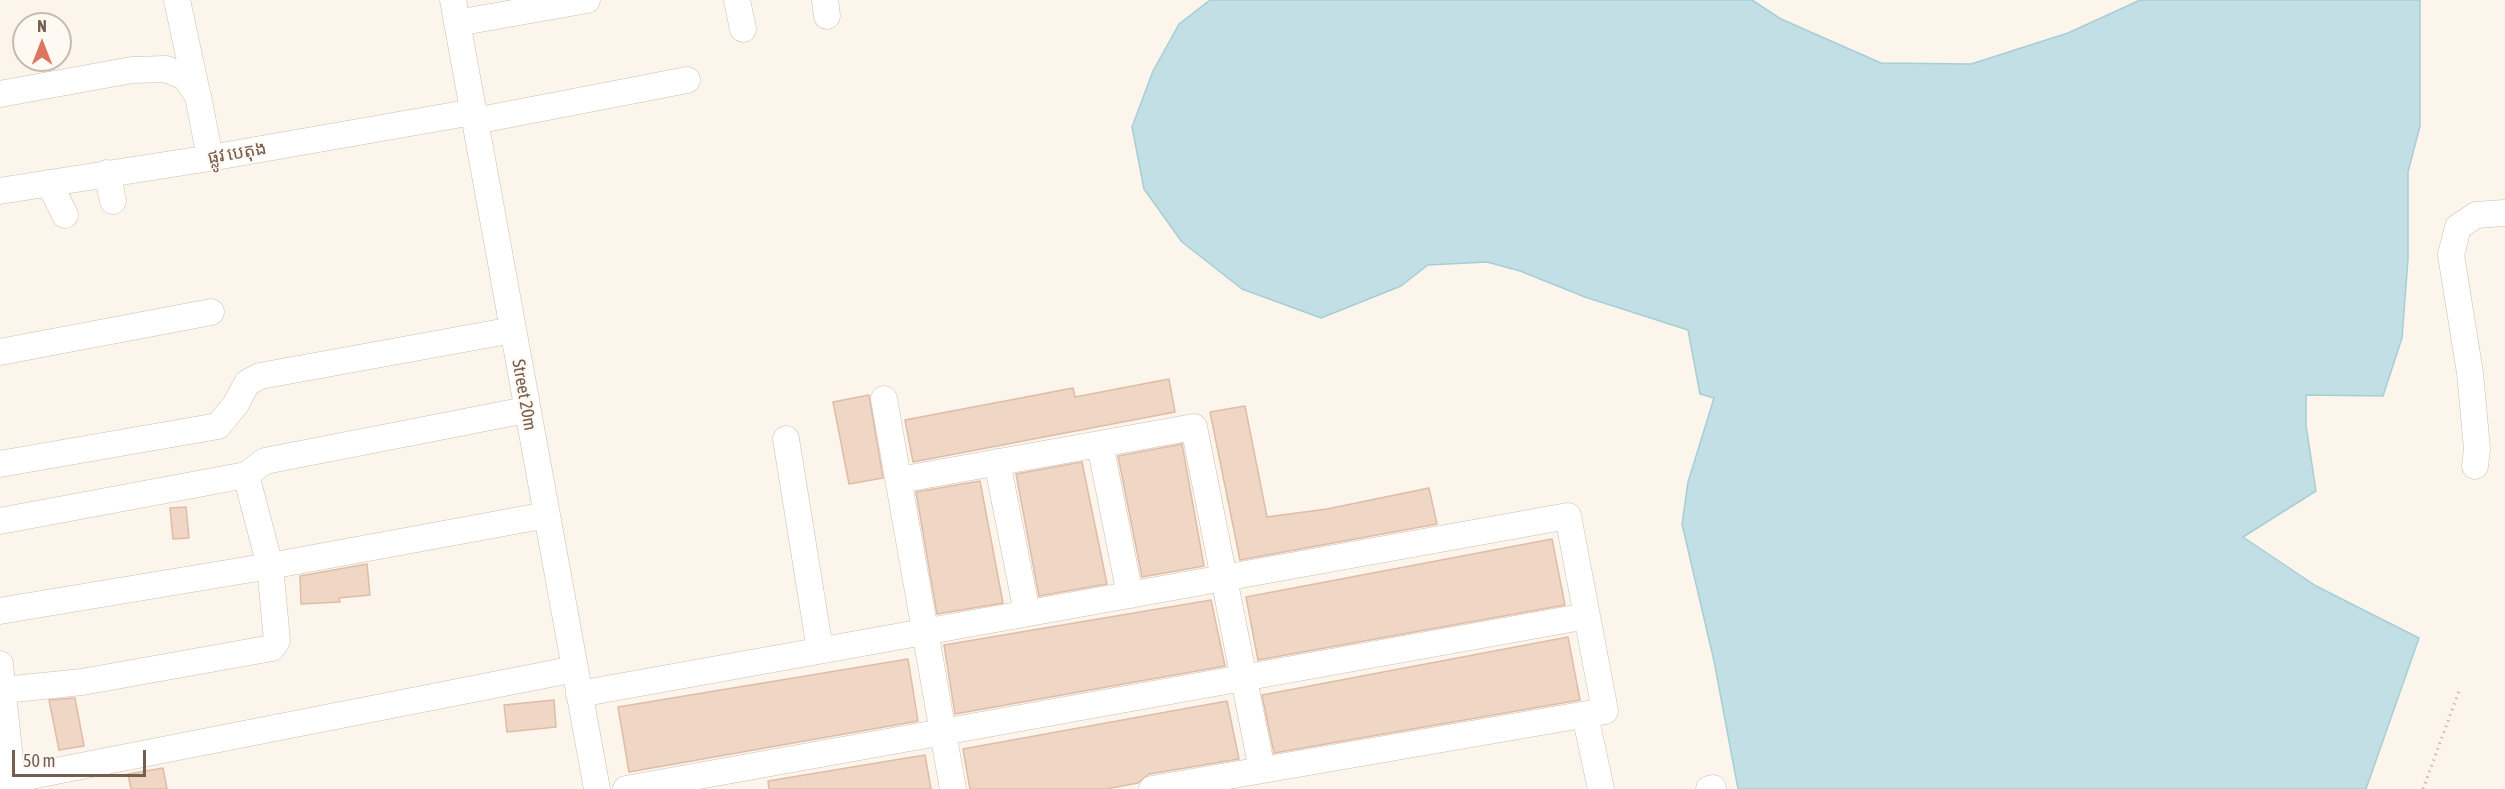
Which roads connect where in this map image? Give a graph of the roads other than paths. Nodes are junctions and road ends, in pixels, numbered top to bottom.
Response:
1 (177, 0) edge
2 (587, 0) edge
3 (737, 0) edge
4 (455, 11) edge
5 (743, 28) dead end
6 (687, 80) dead end
7 (0, 94) edge
8 (198, 96) junction
9 (474, 116) junction
10 (210, 158) junction
11 (107, 174) junction
12 (49, 183) junction
13 (0, 191) edge
14 (113, 201) dead end
15 (2505, 213) edge
16 (65, 215) dead end
17 (211, 312) dead end
18 (513, 330) junction
19 (0, 352) edge
20 (884, 399) dead end
21 (526, 410) junction
22 (786, 439) dead end
23 (1100, 444) junction
24 (997, 462) junction
25 (0, 464) edge
26 (2475, 466) dead end
27 (246, 475) junction
28 (899, 480) junction
29 (547, 515) junction
30 (0, 521) edge
31 (270, 566) junction
32 (1224, 578) junction
33 (1130, 595) junction
34 (0, 611) edge
35 (1027, 613) junction
36 (1587, 616) junction
37 (925, 632) junction
38 (820, 651) junction
39 (0, 664) edge
40 (575, 669) junction
41 (1243, 678) junction
42 (4, 690) junction
43 (579, 694) junction
44 (1585, 714) junction
45 (943, 732) junction
46 (1262, 770) junction
47 (6, 781) edge
48 (597, 789) edge
49 (626, 789) edge
50 (953, 789) edge
51 (1152, 789) edge
52 (1601, 789) edge

1 - 8 street
2 - 4 street
3 - 5 street
4 - 9 street, Street 20m
6 - 9 street, ផ្លូវ បេតុង
7 - 8 street
8 - 10 street
9 - 10 street, ផ្លូវ បេតុង
9 - 18 street, Street 20m
10 - 11 street, ផ្លូវ បេតុង
11 - 12 street, ផ្លូវ បេតុង
11 - 14 street
12 - 13 street, ផ្លូវ បេតុង
12 - 16 street
15 - 26 street
17 - 19 street
18 - 21 street, Street 20m
18 - 25 street
20 - 28 street
21 - 27 street
21 - 29 street, Street 20m
22 - 38 street
23 - 24 street
23 - 32 street
23 - 33 street
24 - 28 street
24 - 35 street
27 - 30 street
27 - 31 street
28 - 37 street
29 - 31 street
29 - 40 street, Street 20m
31 - 34 street
31 - 42 street
32 - 33 street
32 - 36 street
32 - 41 street
33 - 35 street
35 - 37 street
36 - 41 street
36 - 44 street
37 - 38 street
37 - 45 street
38 - 43 street
39 - 42 street
40 - 43 street, Street 20m
40 - 47 street
41 - 45 street
41 - 46 street
42 - 47 street
43 - 48 street, Street 20m
44 - 46 street
44 - 52 street
45 - 49 street
45 - 50 street
46 - 51 street

